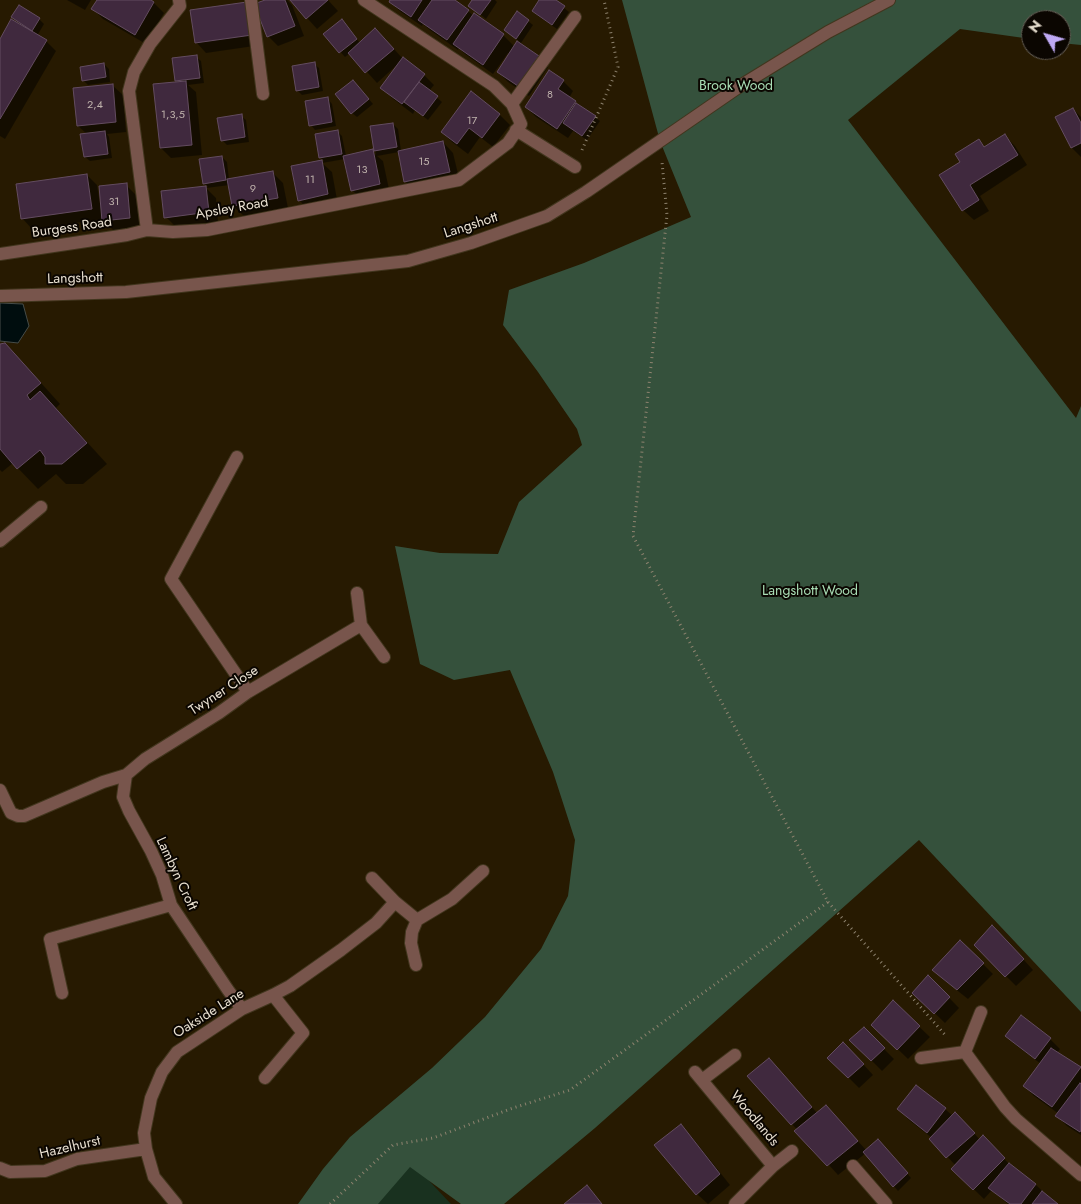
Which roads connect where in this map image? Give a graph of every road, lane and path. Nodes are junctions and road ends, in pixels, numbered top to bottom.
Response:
1 (179, 0) edge
2 (251, 0) edge
3 (364, 0) edge
4 (604, 0) edge
5 (889, 0) edge
6 (575, 16) dead end
7 (263, 94) dead end
8 (512, 104) junction
9 (516, 130) junction
10 (660, 141) junction
11 (575, 167) joint
12 (147, 230) junction
13 (0, 254) edge
14 (0, 296) edge
15 (237, 457) dead end
16 (41, 507) dead end
17 (0, 540) edge
18 (356, 594) dead end
19 (361, 625) junction
20 (384, 657) dead end
21 (248, 692) junction
22 (126, 775) junction
23 (0, 790) edge
24 (483, 871) dead end
25 (372, 878) dead end
26 (395, 902) junction
27 (828, 902) junction
28 (171, 905) junction
29 (417, 920) junction
30 (416, 965) dead end
31 (62, 992) dead end
32 (274, 996) junction
33 (242, 1009) junction
34 (981, 1012) dead end
35 (966, 1052) junction
36 (735, 1054) dead end
37 (921, 1058) dead end
38 (265, 1078) dead end
39 (146, 1149) junction
40 (792, 1152) dead end
41 (774, 1166) junction
42 (853, 1166) dead end
43 (0, 1168) edge
44 (1081, 1175) edge
45 (176, 1204) edge
46 (330, 1204) edge
47 (735, 1204) edge
48 (886, 1204) edge

1 - 12 street
2 - 7 street
3 - 8 street
4 - 11 path
5 - 10 street, Langshott
6 - 8 street
8 - 9 street
9 - 11 street
9 - 12 street, Apsley Road
10 - 14 street, Langshott
10 - 27 path
12 - 13 street, Burgess Road
15 - 21 street
16 - 17 street
18 - 19 street
19 - 20 street
19 - 21 street, Twyner Close
21 - 22 street, Twyner Close
22 - 23 street
22 - 28 street, Lambyn Croft
24 - 29 street
25 - 26 street
26 - 29 street
26 - 32 street, Oakside Lane
27 - 35 path
27 - 46 path
28 - 31 street
28 - 33 street, Lambyn Croft
29 - 30 street
32 - 33 street, Oakside Lane
32 - 38 street
33 - 39 street, Oakside Lane
34 - 35 street
35 - 37 street
35 - 44 street
36 - 41 street, Woodlands
39 - 43 street, Hazelhurst
39 - 45 street, Oakside Lane
40 - 41 street
41 - 47 street, Woodlands
42 - 48 street

